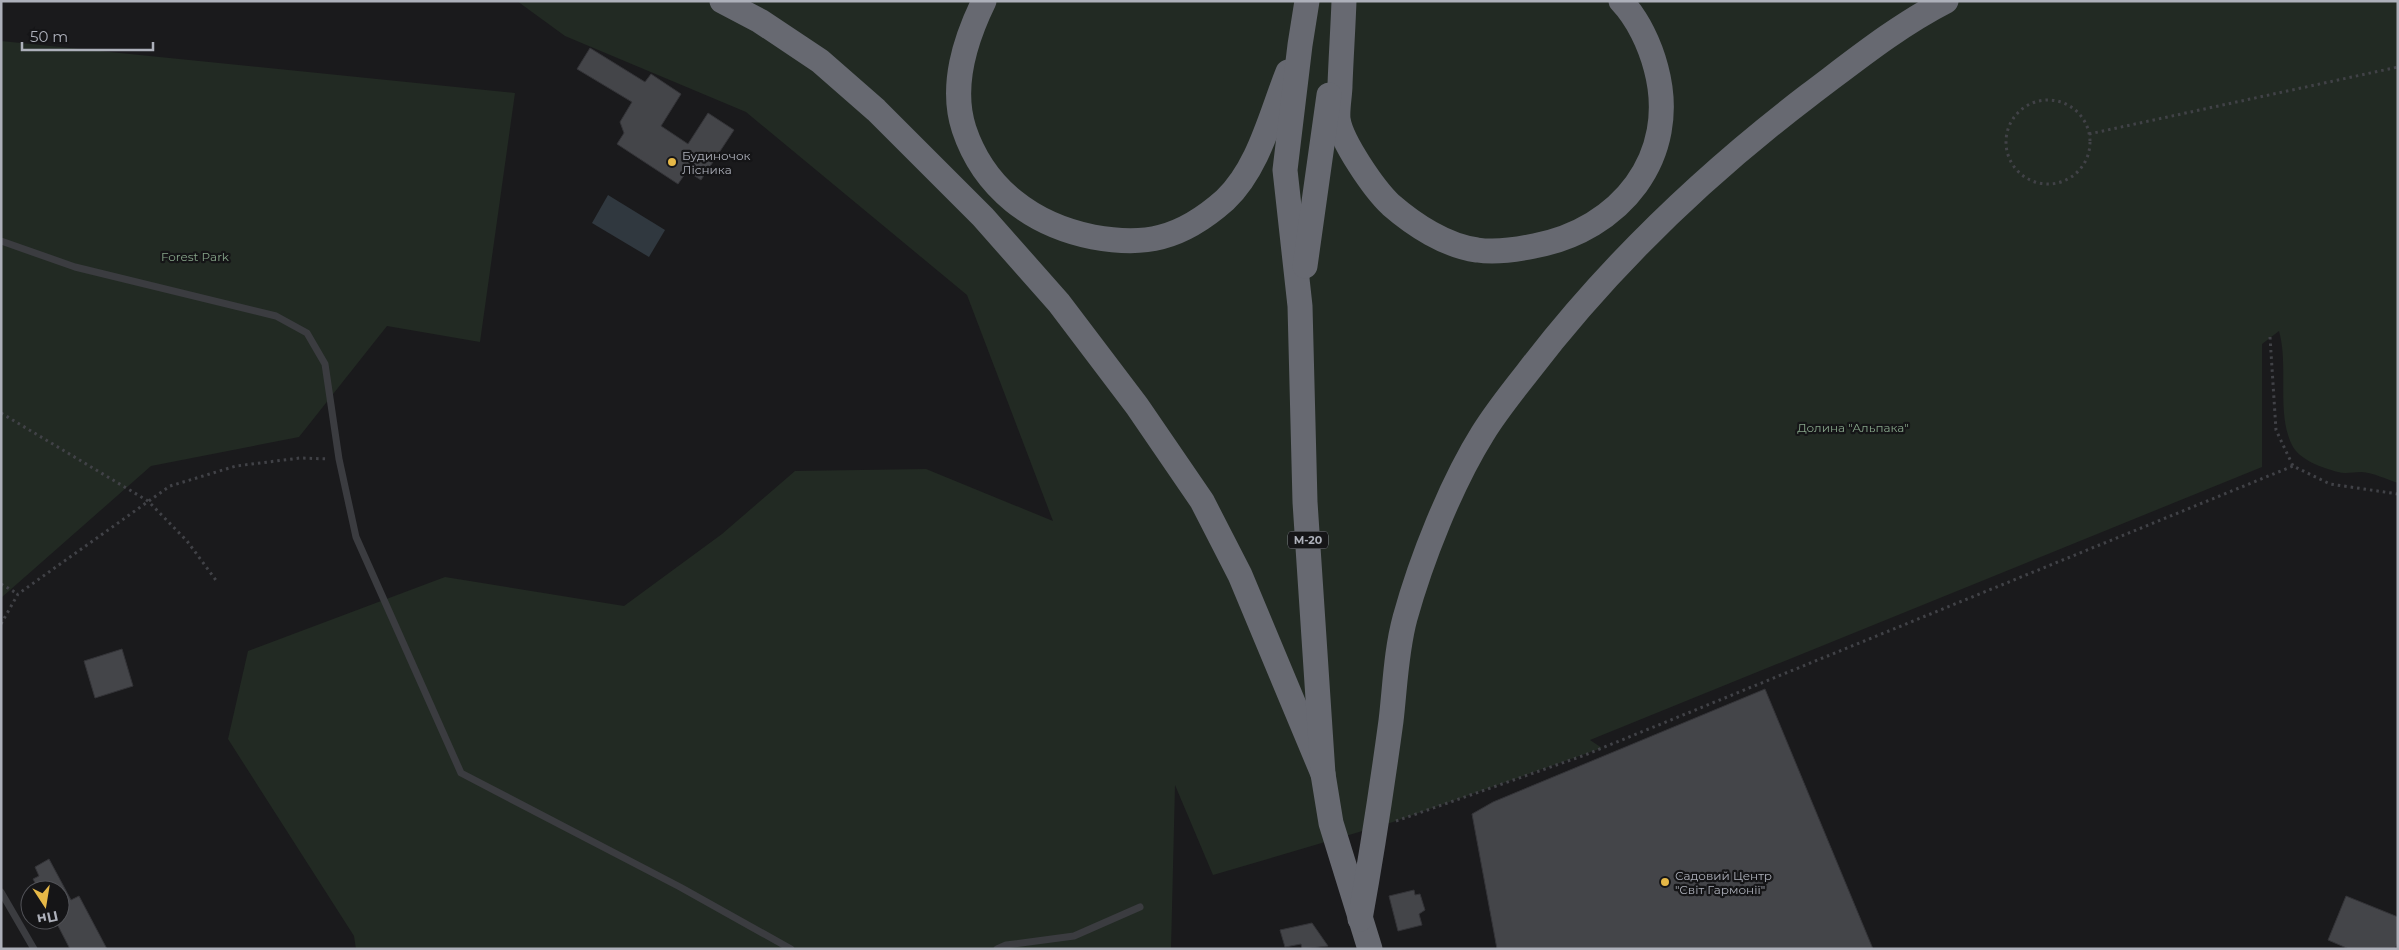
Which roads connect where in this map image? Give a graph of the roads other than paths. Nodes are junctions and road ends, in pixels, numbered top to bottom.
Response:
1 (722, 1) edge
2 (984, 1) edge
3 (1307, 1) edge
4 (1344, 1) edge
5 (1622, 1) edge
6 (1946, 1) edge
7 (1300, 45) junction
8 (1, 241) edge
9 (1300, 306) junction
10 (1323, 774) junction
11 (1, 892) edge
12 (1140, 906) dead end
13 (1360, 919) junction
14 (34, 949) edge
15 (791, 949) edge
16 (997, 949) edge
17 (1370, 949) edge

1 - 10 highway
2 - 7 highway
3 - 7 highway, М-20
4 - 5 highway
4 - 9 highway, М-20
6 - 13 highway
7 - 9 highway, М-20
8 - 15 lane
9 - 10 highway, М-20
10 - 13 highway, М-20
11 - 14 lane
12 - 16 lane
13 - 17 highway, М-20

